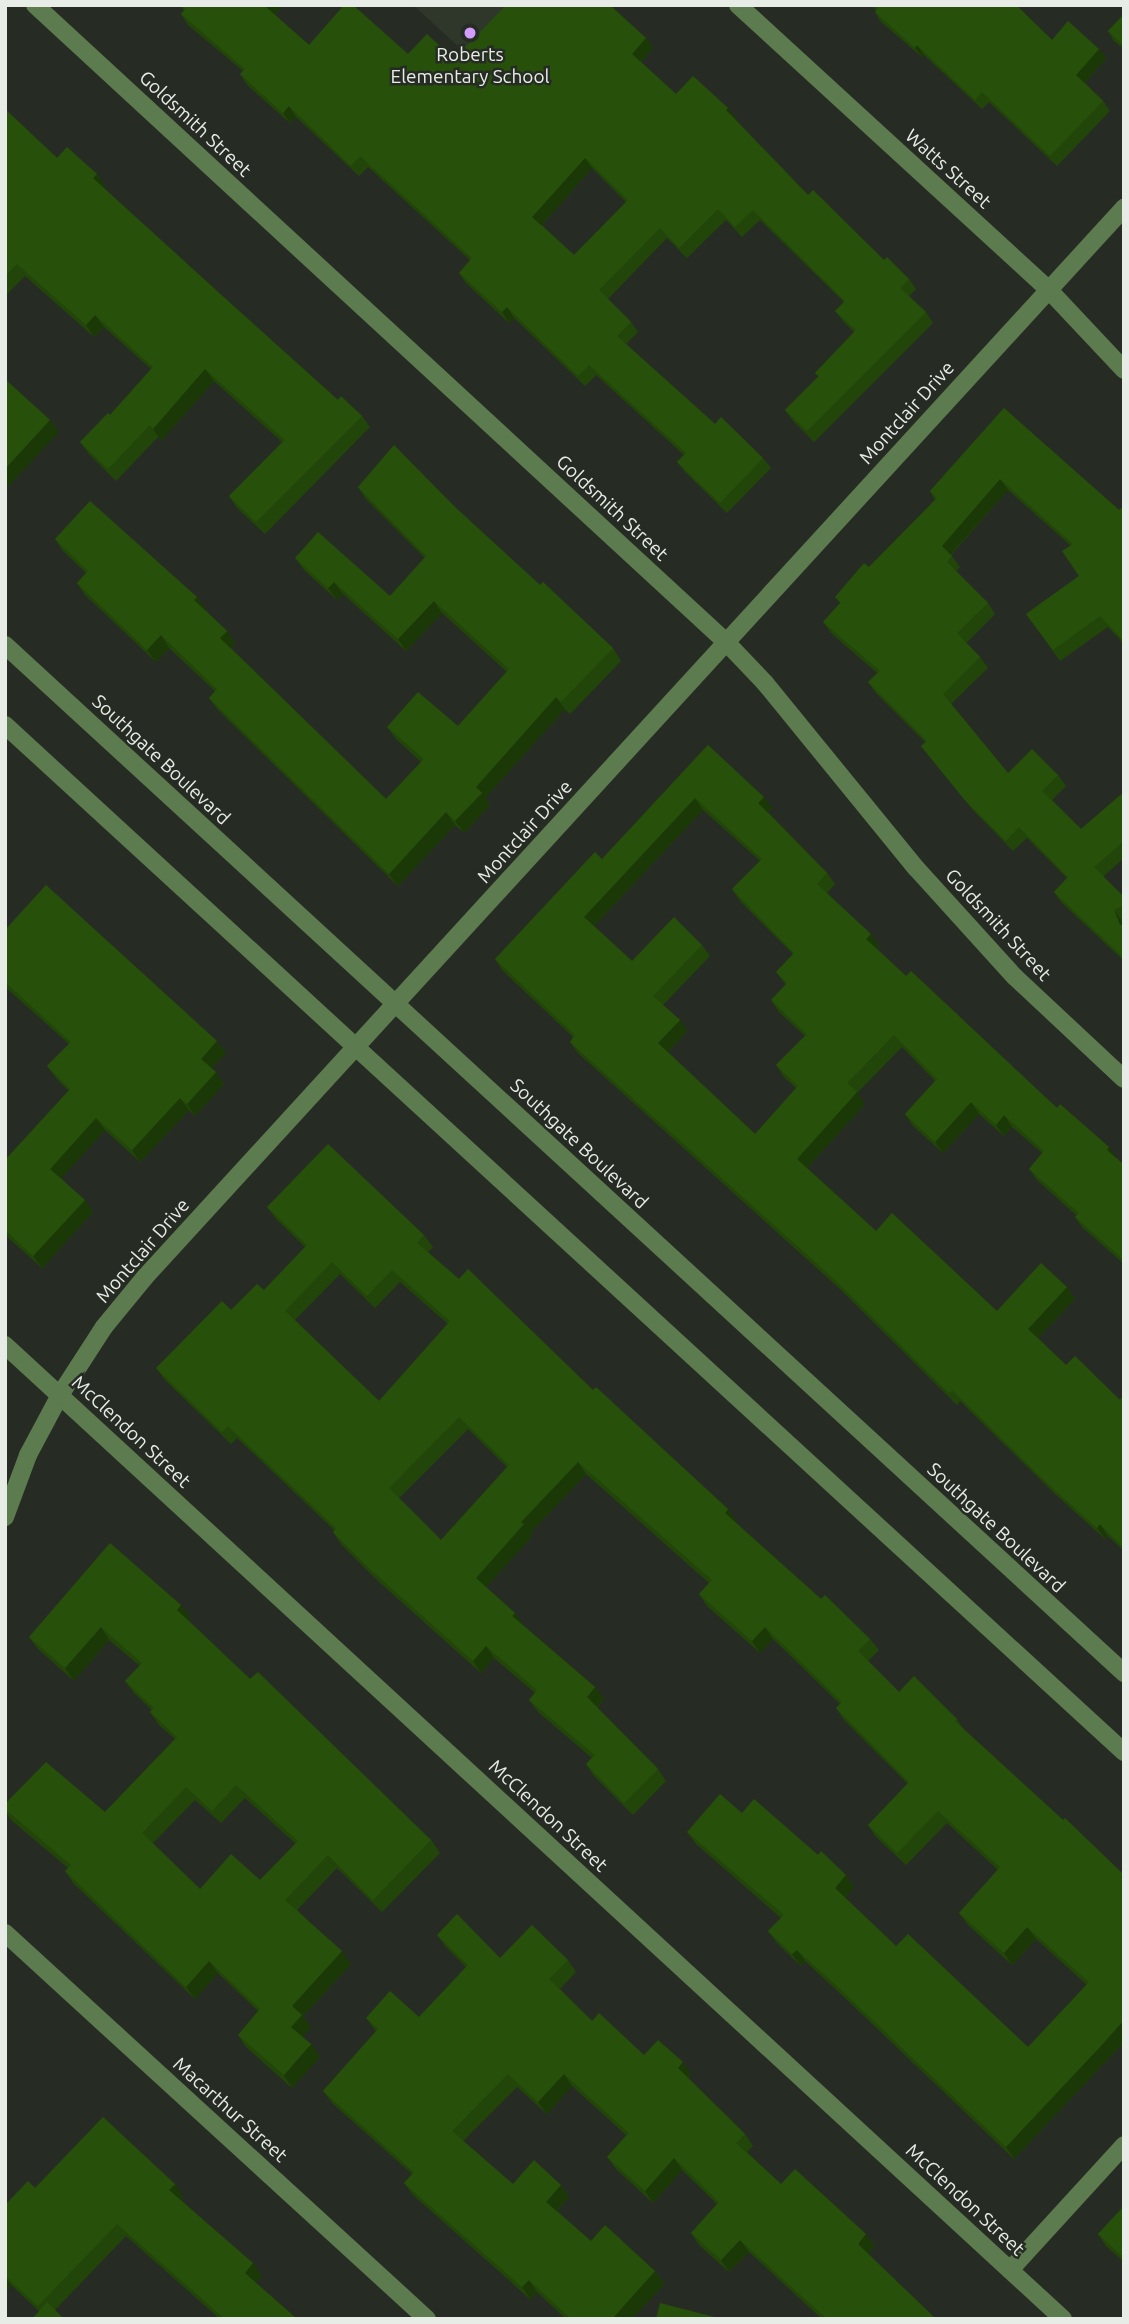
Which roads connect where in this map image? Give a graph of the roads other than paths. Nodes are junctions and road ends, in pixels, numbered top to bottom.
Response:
1 (35, 5) edge
2 (737, 5) edge
3 (1124, 208) edge
4 (1048, 289) junction
5 (1124, 370) edge
6 (726, 642) junction
7 (5, 645) edge
8 (5, 725) edge
9 (396, 1004) junction
10 (355, 1046) junction
11 (1124, 1079) edge
12 (5, 1345) edge
13 (60, 1395) junction
14 (5, 1517) edge
15 (1124, 1674) edge
16 (1124, 1752) edge
17 (5, 1933) edge
18 (1124, 2145) edge
19 (1010, 2270) junction
20 (426, 2319) edge
21 (1063, 2319) edge

1 - 6 street, Goldsmith Street
2 - 4 street, Watts Street
3 - 4 street, Montclair Drive
4 - 5 street, Watts Street
4 - 6 street, Montclair Drive
6 - 9 street, Montclair Drive
6 - 11 street, Goldsmith Street
7 - 9 street, Southgate Boulevard
8 - 10 street
9 - 10 street, Montclair Drive
9 - 15 street, Southgate Boulevard
10 - 13 street, Montclair Drive
10 - 16 street
12 - 13 street, McClendon Street
13 - 14 street, Montclair Drive
13 - 19 street, McClendon Street
17 - 20 street, Macarthur Street
18 - 19 street
19 - 21 street, McClendon Street

